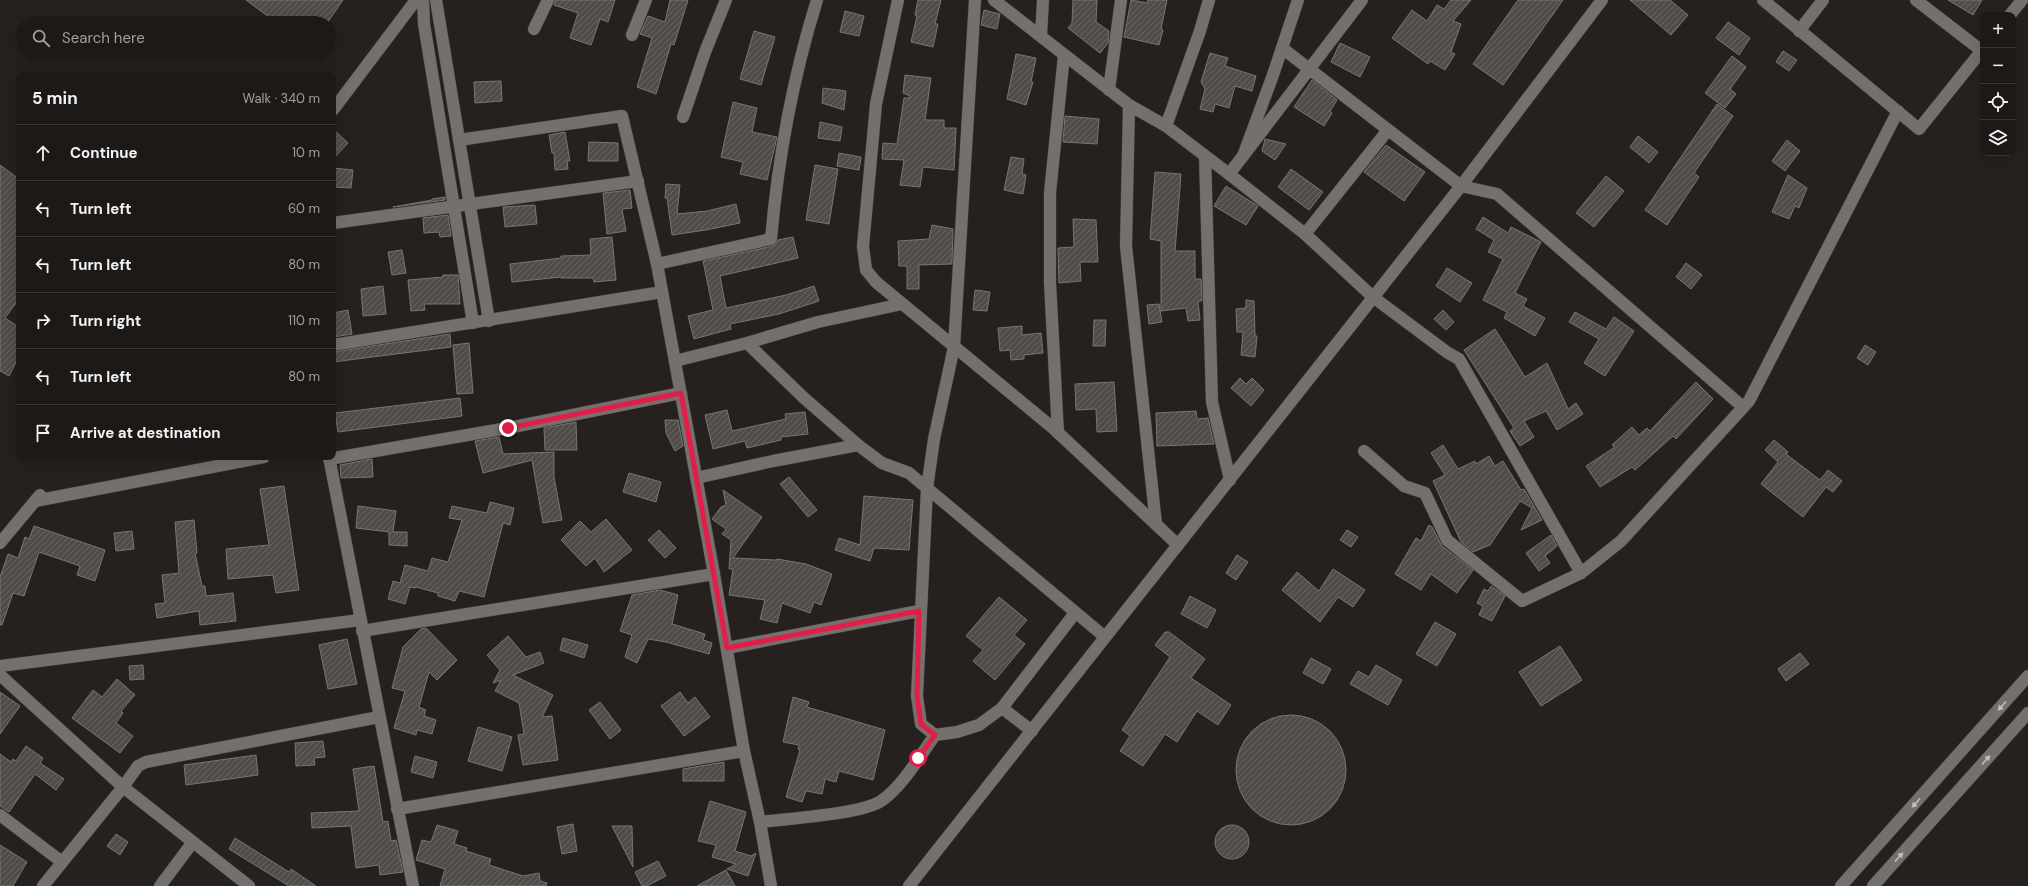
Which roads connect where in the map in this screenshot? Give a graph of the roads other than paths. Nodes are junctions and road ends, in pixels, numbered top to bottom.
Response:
1 (416, 0) edge
2 (423, 0) edge
3 (436, 0) edge
4 (548, 0) edge
5 (646, 0) edge
6 (726, 0) edge
7 (817, 0) edge
8 (898, 0) edge
9 (975, 0) edge
10 (994, 0) edge
11 (1043, 0) edge
12 (1121, 0) edge
13 (1209, 0) edge
14 (1298, 0) edge
15 (1362, 0) edge
16 (1602, 0) edge
17 (1763, 0) edge
18 (1823, 0) edge
19 (1916, 0) edge
20 (2022, 0) edge
21 (2012, 12) edge
22 (534, 29) dead end
23 (1798, 31) junction
24 (632, 35) dead end
25 (1041, 36) junction
26 (1282, 48) junction
27 (1980, 48) edge
28 (1980, 53) edge
29 (1064, 55) junction
30 (1309, 69) junction
31 (1109, 90) junction
32 (1129, 105) junction
33 (336, 106) edge
34 (1898, 111) junction
35 (683, 117) dead end
36 (1166, 126) junction
37 (1388, 130) junction
38 (459, 140) junction
39 (1205, 156) junction
40 (1243, 156) junction
41 (1229, 174) junction
42 (638, 180) junction
43 (1461, 186) junction
44 (470, 204) junction
45 (454, 206) junction
46 (336, 223) edge
47 (1305, 234) junction
48 (657, 264) junction
49 (662, 292) junction
50 (1374, 297) junction
51 (902, 304) junction
52 (489, 321) junction
53 (473, 323) junction
54 (747, 343) junction
55 (336, 345) edge
56 (954, 347) junction
57 (675, 361) junction
58 (681, 393) junction
59 (1744, 407) junction
60 (1058, 433) junction
61 (858, 445) junction
62 (1364, 450) dead end
63 (336, 457) edge
64 (247, 460) edge
65 (329, 460) edge
66 (696, 478) junction
67 (1230, 480) junction
68 (926, 488) junction
69 (1156, 524) junction
70 (0, 543) edge
71 (1178, 545) junction
72 (1581, 573) junction
73 (714, 574) junction
74 (919, 611) junction
75 (1075, 613) junction
76 (361, 626) junction
77 (1105, 637) junction
78 (727, 648) junction
79 (0, 666) edge
80 (0, 675) edge
81 (2028, 676) edge
82 (1002, 708) junction
83 (2028, 713) edge
84 (379, 717) junction
85 (1032, 731) junction
86 (935, 735) junction
87 (744, 751) junction
88 (123, 787) junction
89 (397, 809) junction
90 (0, 815) edge
91 (760, 822) junction
92 (193, 842) junction
93 (62, 862) junction
94 (43, 886) edge
95 (160, 886) edge
96 (249, 886) edge
97 (413, 886) edge
98 (770, 886) edge
99 (909, 886) edge
100 (1841, 886) edge
101 (1873, 886) edge

1 - 33 street
2 - 45 street
3 - 38 street
4 - 22 street
5 - 24 street
6 - 35 street
7 - 48 street
8 - 51 street
9 - 56 street
10 - 25 street
11 - 25 street
12 - 31 street
13 - 36 street
14 - 26 street
15 - 30 street
16 - 43 street
17 - 23 street
18 - 23 street
19 - 27 street
20 - 21 street
23 - 34 street
25 - 29 street
26 - 30 street
26 - 40 street
28 - 34 street
29 - 31 street
29 - 60 street
30 - 37 street
30 - 40 street
31 - 32 street
32 - 36 street
32 - 69 street
34 - 59 street
36 - 39 street
37 - 43 street
37 - 47 street
38 - 42 street
38 - 44 street
39 - 41 street
39 - 67 street
40 - 41 street
41 - 47 street
42 - 44 street
42 - 48 street
43 - 50 street
43 - 59 street
44 - 45 street
44 - 52 street
45 - 46 street
45 - 53 street
47 - 50 street
48 - 49 street
49 - 52 street
49 - 57 street
50 - 67 street
50 - 72 street
51 - 54 street
51 - 56 street
52 - 53 street
53 - 55 street
54 - 57 street
54 - 61 street
56 - 60 street
56 - 68 street
57 - 58 street
58 - 63 street
58 - 66 street
59 - 72 street
60 - 69 street
61 - 66 street
61 - 68 street
62 - 72 street
64 - 70 street
65 - 76 street
66 - 73 street
67 - 71 street
68 - 74 street
68 - 75 street
69 - 71 street
71 - 77 street
73 - 76 street
73 - 78 street
74 - 78 street
74 - 86 street
75 - 77 street
75 - 82 street
76 - 79 street
76 - 84 street
77 - 85 street
78 - 87 street
80 - 88 street
81 -> 100 street
82 - 85 street
82 - 86 street
101 -> 83 street
84 - 88 street
84 - 89 street
85 - 99 street
86 - 91 street
87 - 89 street
87 - 91 street
88 - 92 street
88 - 93 street
89 - 97 street
90 - 93 street
91 - 98 street
92 - 95 street
92 - 96 street
93 - 94 street

